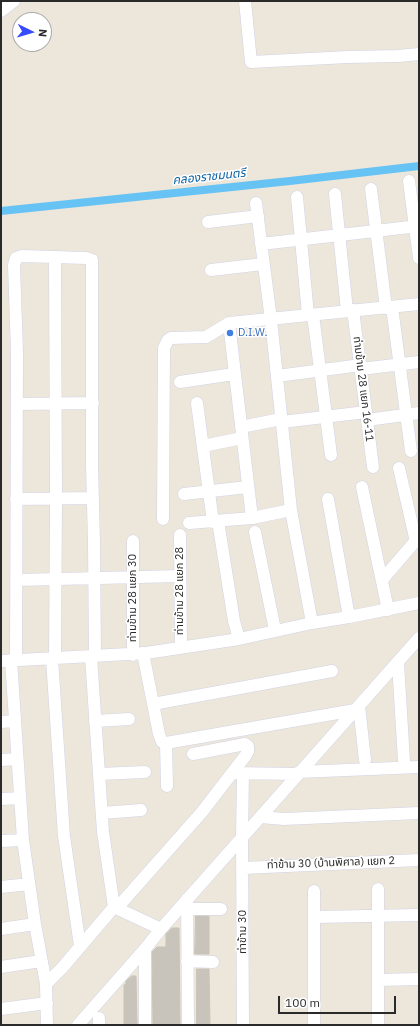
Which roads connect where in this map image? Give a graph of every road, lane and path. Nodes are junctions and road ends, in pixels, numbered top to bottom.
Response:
1 (14, 1) edge
2 (245, 1) edge
3 (1, 12) edge
4 (419, 54) edge
5 (409, 181) dead end
6 (371, 190) dead end
7 (335, 194) dead end
8 (297, 197) dead end
9 (256, 203) dead end
10 (258, 216) junction
11 (208, 222) dead end
12 (417, 226) edge
13 (376, 230) junction
14 (339, 235) junction
15 (301, 239) junction
16 (261, 244) junction
17 (55, 257) junction
18 (419, 258) edge
19 (263, 264) junction
20 (211, 270) dead end
21 (419, 304) edge
22 (389, 308) junction
23 (350, 311) junction
24 (310, 315) junction
25 (271, 320) junction
26 (229, 323) junction
27 (419, 362) edge
28 (399, 364) junction
29 (361, 367) junction
30 (320, 370) junction
31 (234, 374) junction
32 (277, 376) junction
33 (180, 382) dead end
34 (93, 403) junction
35 (197, 403) dead end
36 (17, 404) junction
37 (55, 404) junction
38 (419, 412) edge
39 (406, 414) junction
40 (366, 416) junction
41 (326, 417) junction
42 (282, 421) junction
43 (242, 432) junction
44 (203, 446) junction
45 (411, 451) dead end
46 (331, 455) dead end
47 (373, 467) dead end
48 (399, 468) dead end
49 (248, 487) junction
50 (362, 487) dead end
51 (209, 491) junction
52 (184, 494) dead end
53 (93, 498) junction
54 (16, 499) junction
55 (56, 499) junction
56 (328, 499) dead end
57 (291, 510) junction
58 (252, 518) junction
59 (163, 519) dead end
60 (215, 521) junction
61 (189, 524) dead end
62 (255, 532) dead end
63 (180, 535) dead end
64 (417, 540) edge
65 (133, 541) dead end
66 (180, 576) junction
67 (133, 577) junction
68 (94, 578) junction
69 (56, 579) junction
70 (16, 580) junction
71 (382, 580) junction
72 (419, 603) edge
73 (388, 610) junction
74 (349, 617) junction
75 (312, 623) junction
76 (275, 630) junction
77 (419, 638) edge
78 (239, 639) junction
79 (181, 648) junction
80 (138, 654) junction
81 (93, 657) junction
82 (419, 657) edge
83 (53, 658) junction
84 (402, 659) junction
85 (9, 661) edge
86 (332, 671) dead end
87 (153, 704) junction
88 (357, 708) junction
89 (129, 719) dead end
90 (15, 721) junction
91 (95, 721) junction
92 (1, 722) edge
93 (166, 743) junction
94 (193, 754) dead end
95 (17, 759) junction
96 (1, 760) edge
97 (365, 760) dead end
98 (404, 761) dead end
99 (419, 767) edge
100 (145, 772) dead end
101 (238, 773) junction
102 (298, 773) junction
103 (99, 774) junction
104 (167, 786) dead end
105 (20, 798) junction
106 (1, 799) edge
107 (141, 810) dead end
108 (102, 813) junction
109 (419, 813) edge
110 (261, 817) junction
111 (242, 838) junction
112 (23, 840) junction
113 (2, 843) edge
114 (419, 860) edge
115 (243, 868) junction
116 (29, 884) junction
117 (1, 887) edge
118 (378, 889) dead end
119 (314, 891) dead end
120 (187, 904) junction
121 (115, 907) junction
122 (221, 909) dead end
123 (419, 915) edge
124 (378, 916) junction
125 (315, 917) junction
126 (35, 924) junction
127 (1, 929) edge
128 (161, 929) junction
129 (80, 946) junction
130 (145, 949) junction
131 (41, 961) junction
132 (187, 961) junction
133 (213, 962) dead end
134 (1, 967) edge
135 (419, 979) edge
136 (378, 980) junction
137 (46, 984) junction
138 (47, 1003) junction
139 (1, 1009) edge
140 (47, 1025) edge
141 (78, 1025) edge
142 (145, 1025) edge
143 (188, 1025) edge
144 (243, 1025) edge
145 (314, 1025) edge
146 (378, 1025) edge

1 - 3 street
2 - 4 street
5 - 12 street
6 - 13 street
7 - 14 street, ท่ามข้าม 28 แยก 16-11
8 - 15 street
9 - 10 street
10 - 11 street
10 - 16 street
12 - 13 street
12 - 18 street
13 - 14 street
13 - 22 street
14 - 15 street
14 - 23 street, ท่ามข้าม 28 แยก 16-11
15 - 16 street
15 - 24 street
16 - 19 street
17 - 34 street
17 - 36 street
17 - 37 street
19 - 20 street
19 - 25 street
21 - 22 street
22 - 23 street
22 - 28 street
23 - 24 street
23 - 29 street, ท่ามข้าม 28 แยก 16-11
24 - 25 street
24 - 30 street
25 - 26 street
25 - 32 street
26 - 31 street
26 - 59 street
27 - 28 street
28 - 29 street
28 - 39 street
29 - 30 street
29 - 40 street, ท่ามข้าม 28 แยก 16-11
30 - 32 street
30 - 41 street
31 - 33 street
31 - 43 street
32 - 42 street
34 - 37 street
34 - 53 street
35 - 44 street
36 - 37 street
36 - 54 street
37 - 55 street
38 - 39 street
39 - 40 street
39 - 45 street
40 - 41 street
40 - 47 street, ท่ามข้าม 28 แยก 16-11
41 - 42 street
41 - 46 street
42 - 43 street
42 - 57 street
43 - 44 street
43 - 49 street
44 - 51 street
48 - 64 street
49 - 51 street
49 - 58 street
50 - 71 street
51 - 52 street
51 - 60 street
53 - 55 street
53 - 68 street
54 - 55 street
54 - 70 street
55 - 69 street
56 - 74 street
57 - 58 street
57 - 75 street
58 - 60 street
60 - 61 street
60 - 78 street
62 - 76 street
63 - 66 street, ท่ามข้าม 28 แยก 28
64 - 71 street
65 - 67 street, ท่ามข้าม 28 แยก 30
66 - 67 street
66 - 79 street, ท่ามข้าม 28 แยก 28
67 - 68 street
67 - 80 street, ท่ามข้าม 28 แยก 30
68 - 69 street
68 - 81 street
69 - 70 street
69 - 83 street
70 - 85 street
71 - 73 street
72 - 73 street
73 - 74 street
74 - 75 street
75 - 76 street
76 - 78 street
77 - 84 street
78 - 79 street
79 - 80 street
80 - 81 street
80 - 87 street, ท่ามข้าม 28 แยก 30
81 - 83 street
81 - 91 street
82 - 84 street
83 - 85 street
83 - 129 street
84 - 88 street
84 - 98 street
85 - 90 street
86 - 87 street
87 - 93 street, ท่ามข้าม 28 แยก 30
88 - 93 street
88 - 97 street
88 - 102 street
89 - 91 street
90 - 92 street
90 - 95 street
91 - 103 street
93 - 104 street
94 - 101 street
95 - 96 street
95 - 105 street
99 - 102 street
100 - 103 street
101 - 102 street
101 - 111 street, ท่าข้าม 30
101 - 121 street
102 - 110 street
103 - 108 street
105 - 106 street
105 - 112 street
107 - 108 street
108 - 121 street
109 - 110 street
110 - 111 street
111 - 115 street, ท่าข้าม 30
111 - 120 street
112 - 113 street
112 - 116 street
114 - 115 street, ท่าข้าม 30 (บ้านพิศาล) แยก 2
115 - 144 street, ท่าข้าม 30
116 - 117 street
116 - 126 street
118 - 124 street
119 - 125 street
120 - 122 street
120 - 128 street
120 - 132 street
121 - 128 street
121 - 129 street
123 - 124 street
124 - 125 street
124 - 136 street
125 - 145 street
126 - 127 street
126 - 131 street
128 - 130 street
129 - 137 street
130 - 141 street
130 - 142 street
131 - 134 street
131 - 137 street
132 - 133 street
132 - 143 street
135 - 136 street
136 - 146 street
137 - 138 street
138 - 139 street
138 - 140 street

